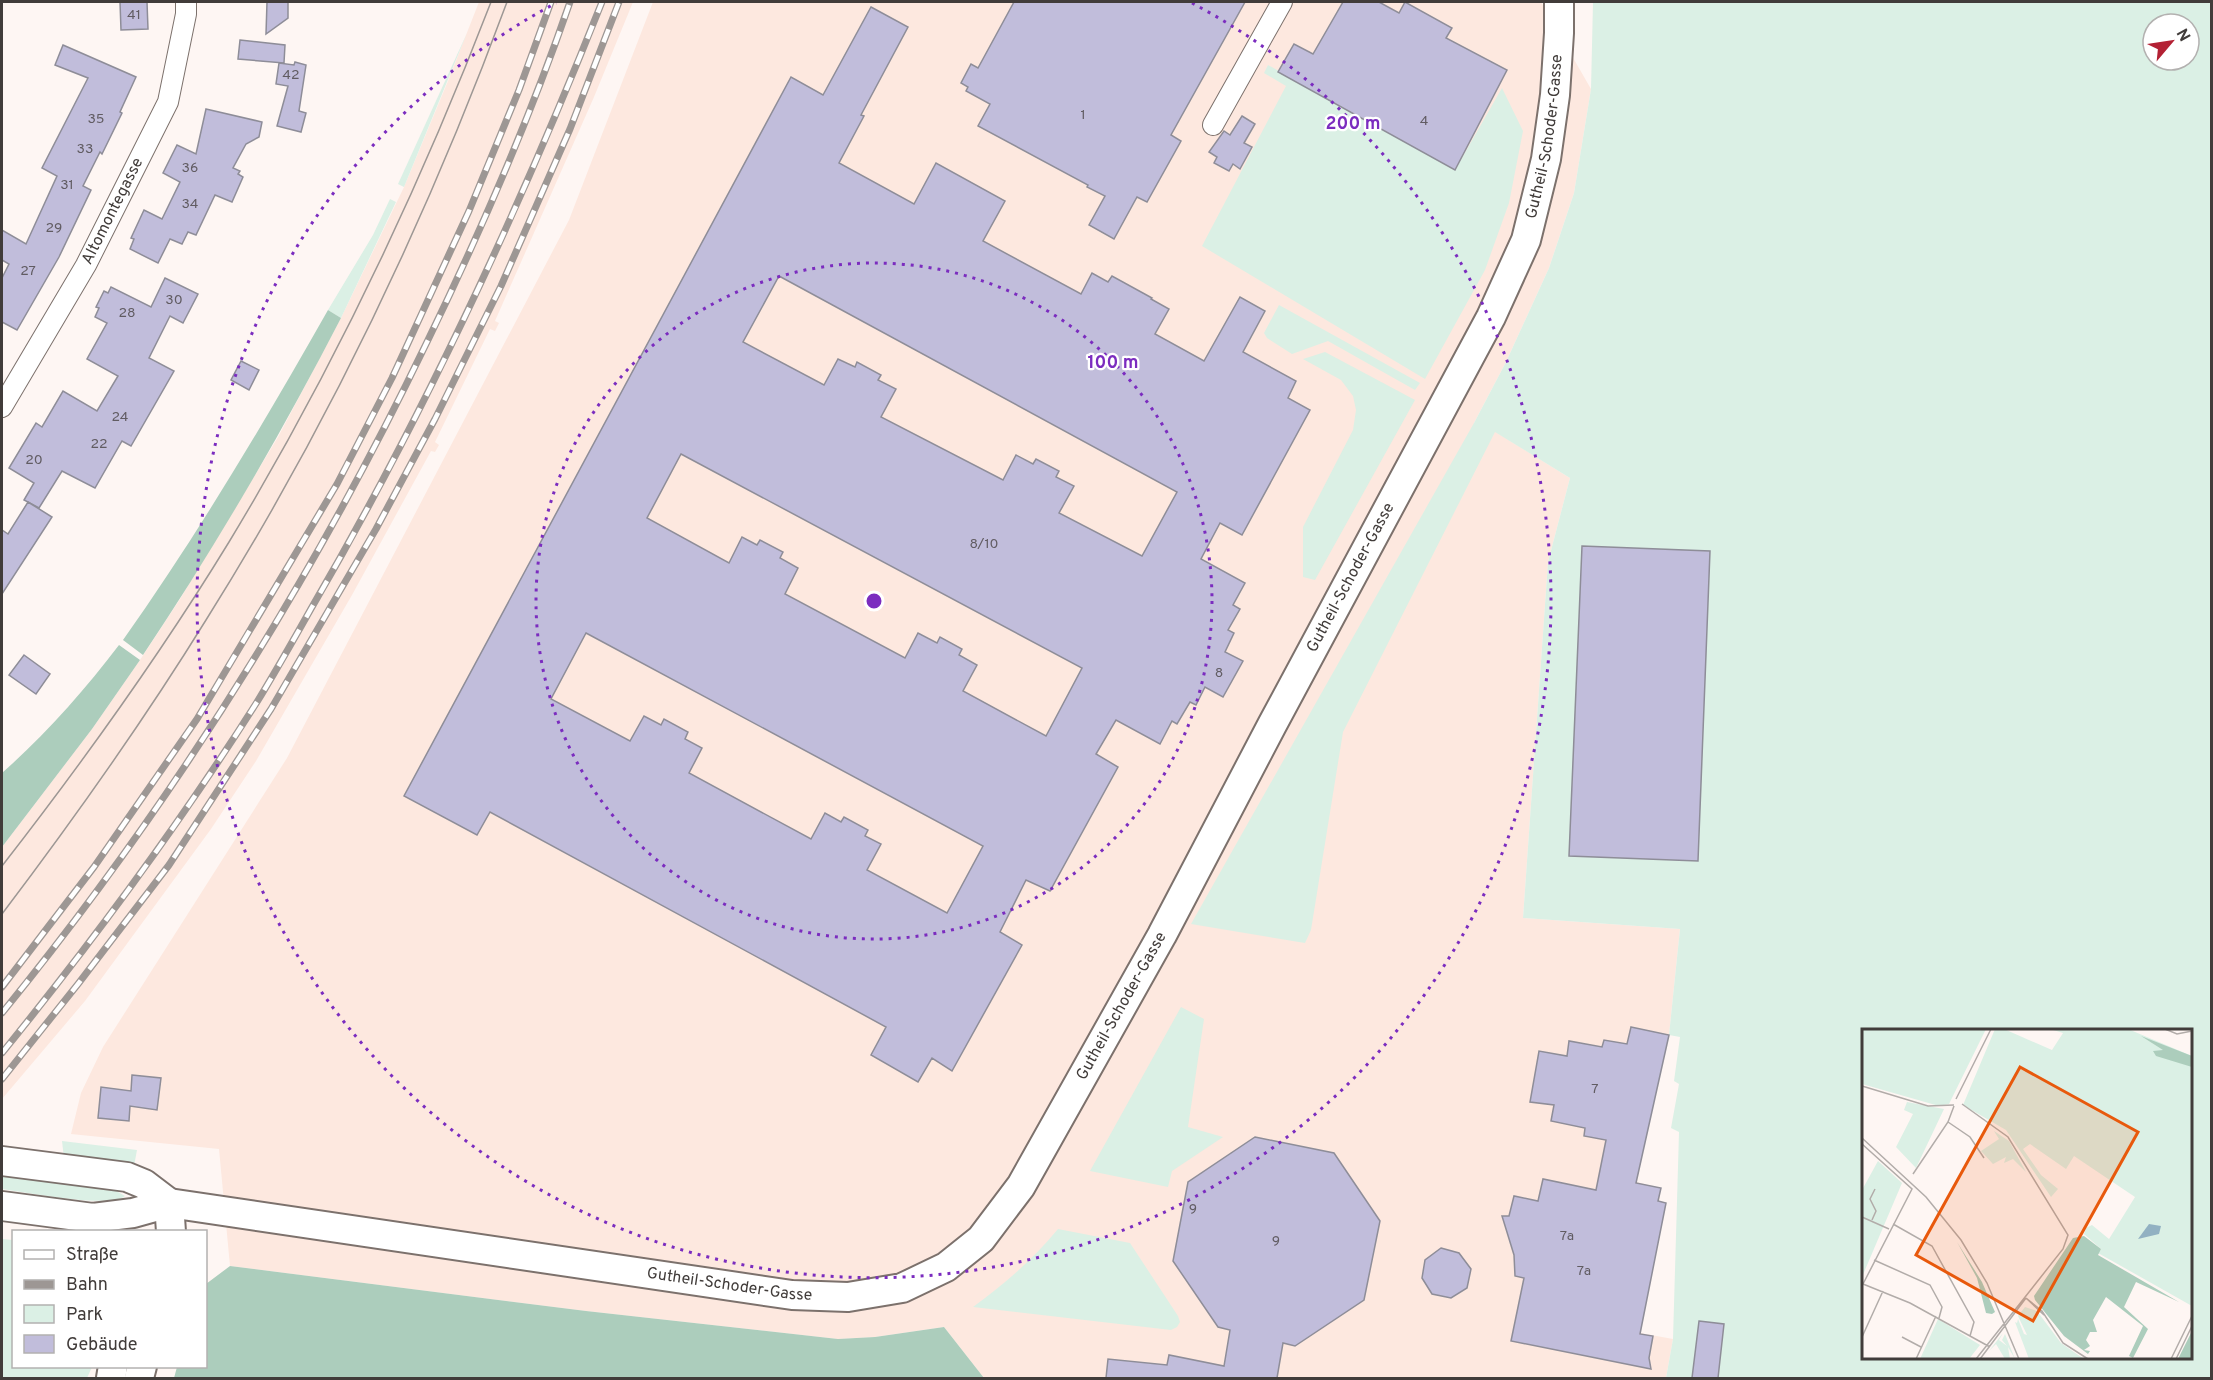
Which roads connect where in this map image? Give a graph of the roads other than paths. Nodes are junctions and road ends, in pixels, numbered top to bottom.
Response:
1 (186, 2) edge
2 (1282, 2) edge
3 (1558, 2) edge
4 (1213, 125) dead end
5 (2, 407) edge
6 (2, 1161) edge
7 (169, 1203) junction
8 (2, 1206) edge
9 (150, 1230) edge
10 (171, 1230) edge

1 - 5 street, Altomontegasse
2 - 4 street
3 - 7 street, Gutheil-Schoder-Gasse
6 - 7 street, Gutheil-Schoder-Gasse
7 - 8 street, Gutheil-Schoder-Gasse
7 - 9 street
7 - 10 street

